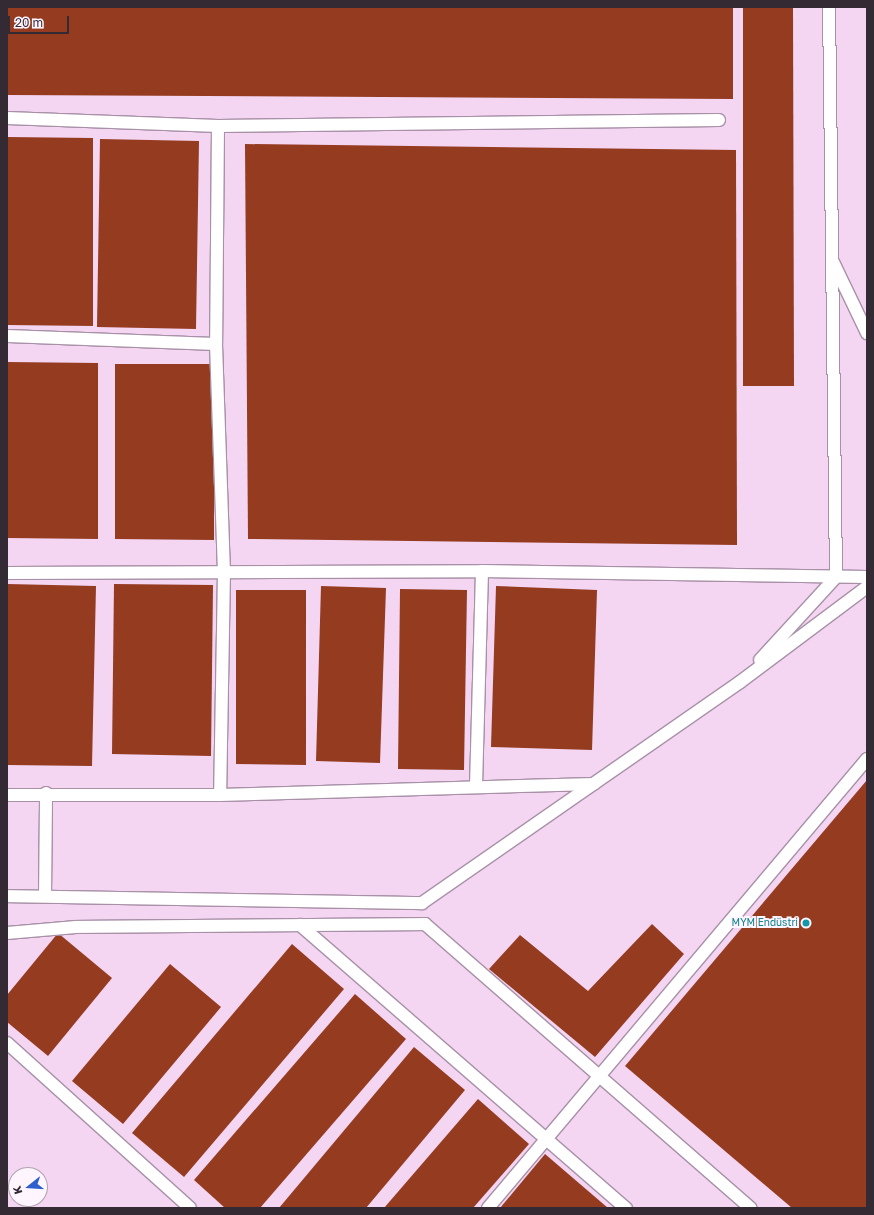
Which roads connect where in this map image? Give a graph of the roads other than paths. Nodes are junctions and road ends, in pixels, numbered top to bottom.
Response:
1 (829, 7) edge
2 (7, 118) edge
3 (720, 120) dead end
4 (218, 126) junction
5 (831, 259) junction
6 (867, 333) edge
7 (7, 336) edge
8 (216, 344) junction
9 (482, 571) junction
10 (224, 572) junction
11 (7, 573) edge
12 (836, 577) junction
13 (867, 577) edge
14 (867, 587) edge
15 (740, 682) junction
16 (867, 759) edge
17 (594, 784) junction
18 (476, 786) junction
19 (46, 793) junction
20 (7, 795) edge
21 (220, 795) junction
22 (7, 896) edge
23 (45, 896) junction
24 (300, 925) junction
25 (7, 933) edge
26 (7, 1043) edge
27 (598, 1075) junction
28 (546, 1138) junction
29 (190, 1208) edge
30 (488, 1208) edge
31 (626, 1208) edge
32 (750, 1208) edge

1 - 5 lane
2 - 4 lane
3 - 4 lane
4 - 8 lane
5 - 6 lane
5 - 12 lane
7 - 8 lane
8 - 10 lane
9 - 10 lane
9 - 12 lane
9 - 18 lane
10 - 11 lane
10 - 21 lane
12 - 13 lane
12 - 15 lane
14 - 15 lane
15 - 17 lane
16 - 27 lane
17 - 18 lane
17 - 23 lane
18 - 21 lane
19 - 20 lane
19 - 21 lane
19 - 23 lane
22 - 23 lane
24 - 25 lane
24 - 27 lane
24 - 28 lane
26 - 29 lane
27 - 28 lane
27 - 32 lane
28 - 30 lane
28 - 31 lane

